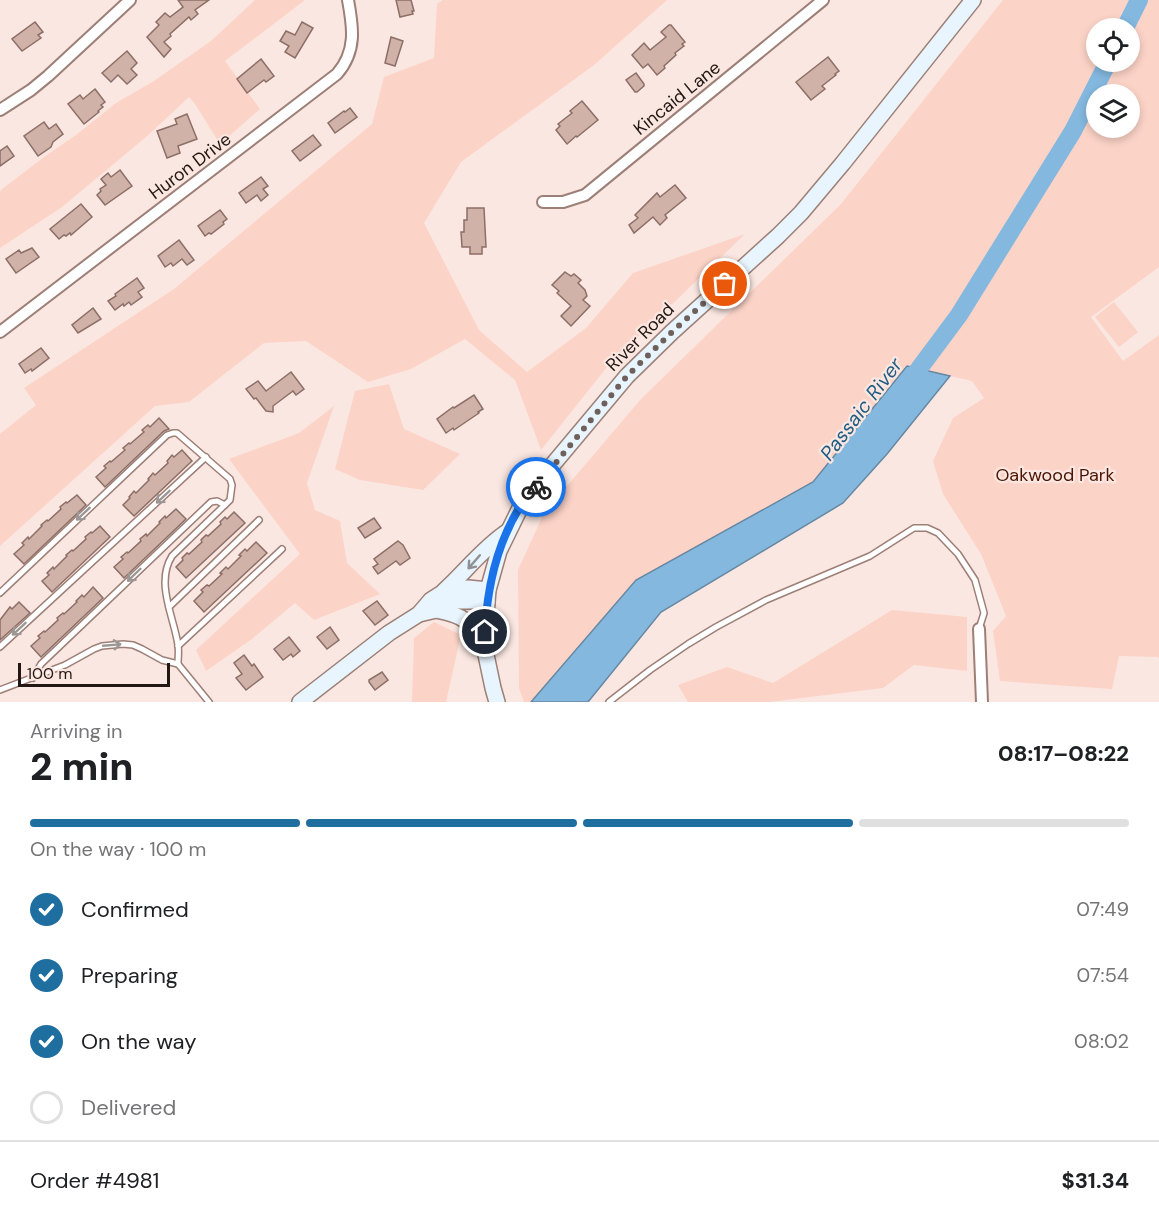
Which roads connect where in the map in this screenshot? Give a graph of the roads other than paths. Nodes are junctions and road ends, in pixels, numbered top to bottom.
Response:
1 (130, 0) edge
2 (348, 0) edge
3 (823, 0) edge
4 (968, 2) edge
5 (0, 110) edge
6 (543, 202) dead end
7 (0, 332) edge
8 (206, 457) junction
9 (225, 505) junction
10 (259, 520) dead end
11 (507, 532) junction
12 (282, 549) dead end
13 (0, 592) edge
14 (442, 593) junction
15 (488, 596) junction
16 (169, 607) junction
17 (436, 610) junction
18 (419, 614) junction
19 (980, 629) joint
20 (178, 646) junction
21 (0, 647) edge
22 (485, 650) junction
23 (178, 664) junction
24 (33, 678) junction
25 (0, 690) edge
26 (208, 702) edge
27 (300, 702) edge
28 (497, 702) edge
29 (609, 702) edge
30 (982, 702) edge

1 - 5 street
2 - 7 street, Huron Drive
3 - 6 street, Kincaid Lane
4 - 11 main road, River Road
8 - 9 lane
8 -> 13 lane
8 -> 21 lane
9 - 16 lane
9 -> 24 lane
10 - 16 lane
11 -> 14 main road
11 - 15 main road, River Road
12 - 20 lane
14 - 15 main road
14 - 18 main road
15 - 17 main road
15 - 22 main road, River Road
16 - 20 lane
17 - 18 main road
17 - 22 main road
18 - 27 main road
19 - 29 lane
19 - 30 street
20 - 23 lane
22 - 28 main road
24 -> 23 lane
23 - 26 lane
24 - 25 lane

